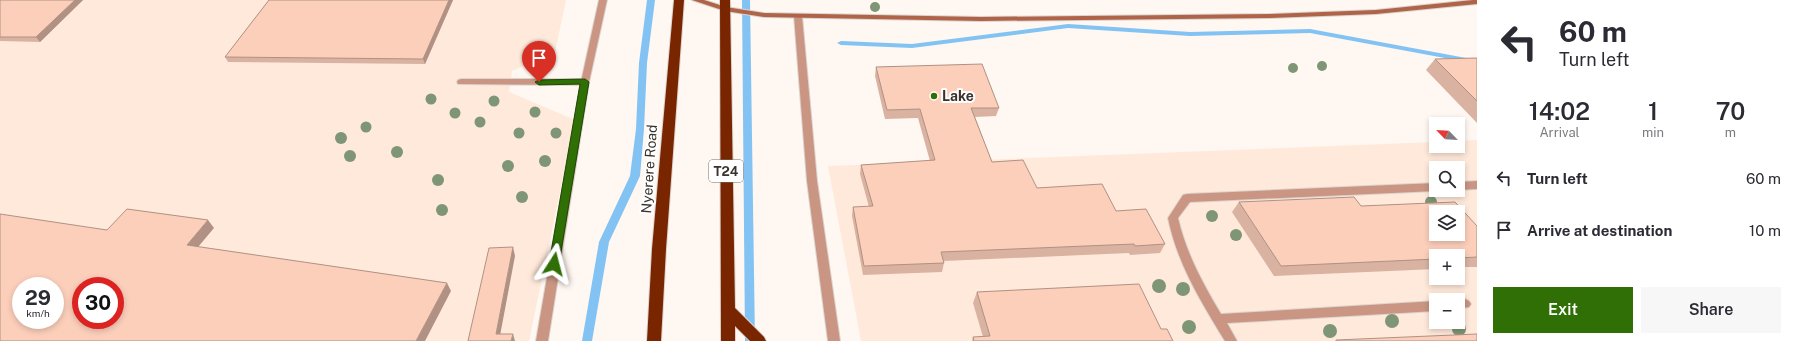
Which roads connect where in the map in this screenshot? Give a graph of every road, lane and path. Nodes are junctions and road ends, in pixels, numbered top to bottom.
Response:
1 (603, 0) edge
2 (679, 0) edge
3 (696, 0) edge
4 (1477, 2) edge
5 (725, 5) edge
6 (798, 16) junction
7 (461, 82) dead end
8 (585, 82) junction
9 (1477, 185) edge
10 (1465, 186) edge
11 (1429, 187) edge
12 (1429, 306) edge
13 (727, 309) junction
14 (1218, 318) junction
15 (542, 341) edge
16 (654, 341) edge
17 (728, 341) edge
18 (760, 341) edge
19 (834, 341) edge
20 (1231, 341) edge

1 - 8 street
2 - 16 highway, Nyerere Road
3 - 5 street
4 - 6 street
5 - 6 street
5 - 13 highway, T24
6 - 19 street
7 - 8 street
8 - 15 street
9 - 10 street
11 - 14 street
12 - 14 street
13 - 17 highway, T24
13 - 18 highway
14 - 20 street

